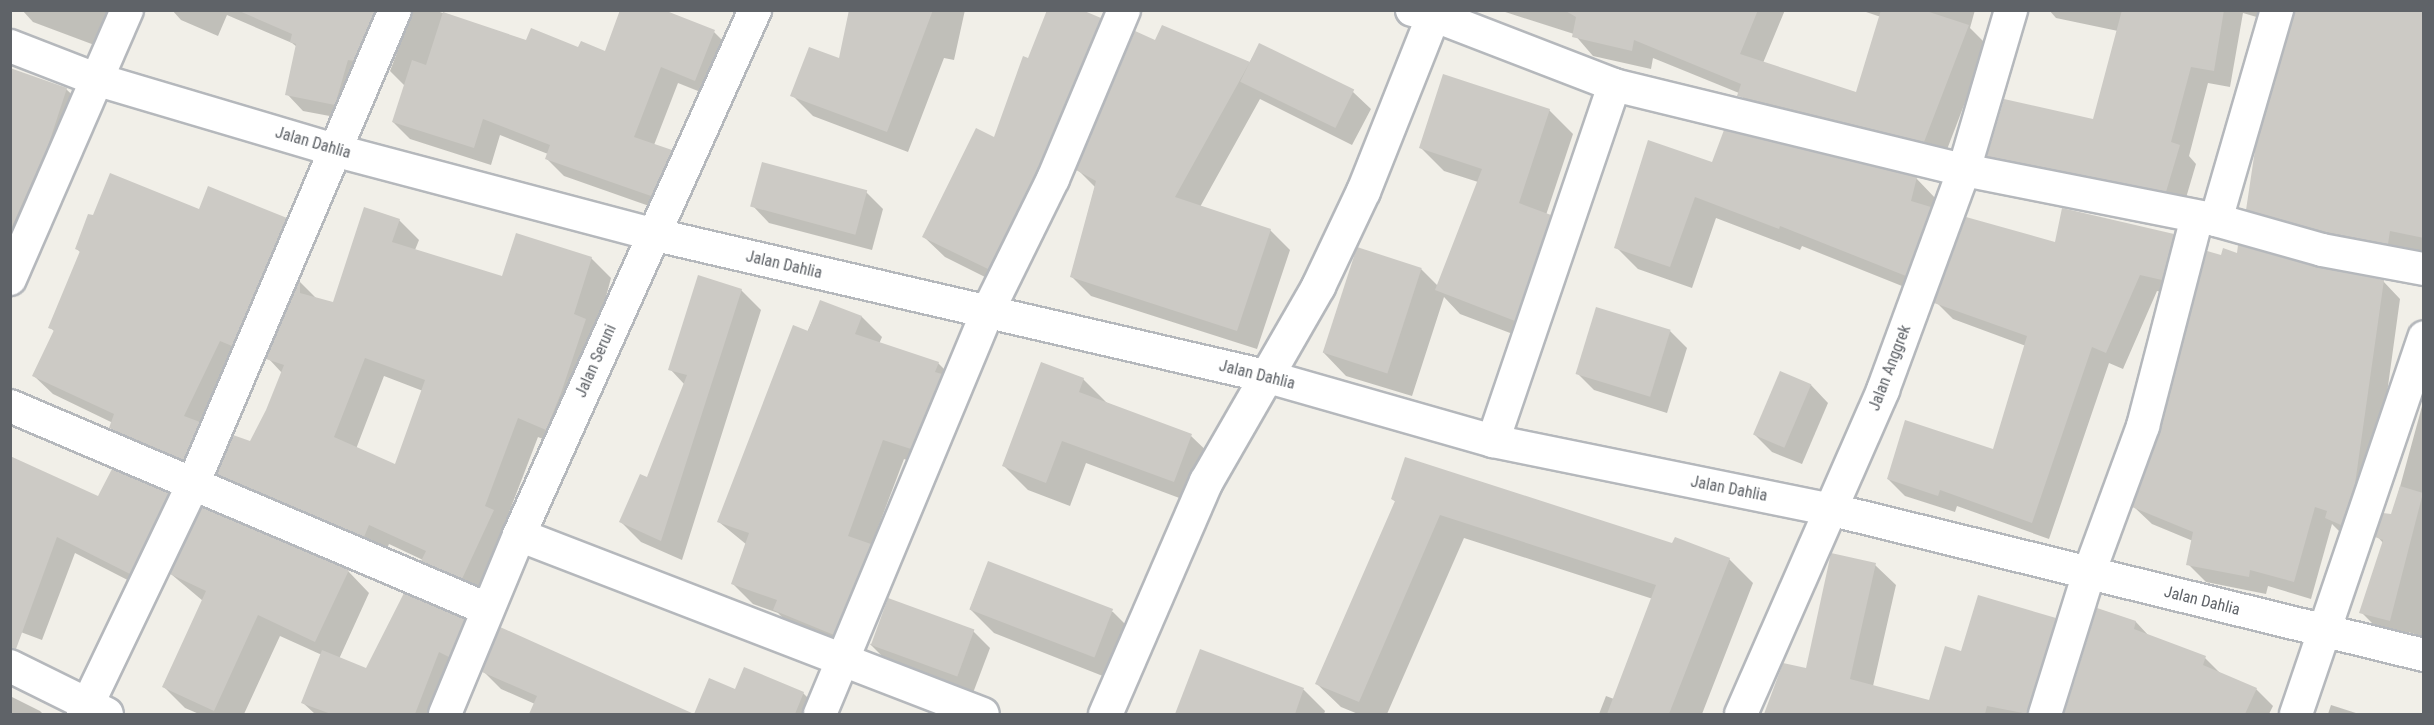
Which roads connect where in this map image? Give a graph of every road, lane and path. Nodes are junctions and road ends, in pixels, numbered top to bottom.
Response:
1 (127, 10) edge
2 (396, 10) edge
3 (755, 10) edge
4 (1124, 10) edge
5 (2011, 10) edge
6 (2277, 10) edge
7 (1427, 12) edge
8 (10, 46) edge
9 (95, 79) junction
10 (1614, 85) junction
11 (334, 150) junction
12 (1964, 171) junction
13 (2207, 218) junction
14 (652, 234) junction
15 (2424, 268) edge
16 (10, 279) edge
17 (987, 313) junction
18 (2424, 337) edge
19 (1265, 376) junction
20 (10, 406) edge
21 (1493, 441) junction
22 (193, 484) junction
23 (1833, 510) junction
24 (519, 535) junction
25 (2089, 573) junction
26 (488, 609) junction
27 (2322, 630) junction
28 (2424, 655) edge
29 (842, 659) junction
30 (10, 666) edge
31 (92, 711) edge
32 (445, 714) edge
33 (820, 714) edge
34 (983, 714) edge
35 (1105, 714) edge
36 (1742, 714) edge
37 (2045, 714) edge
38 (2296, 714) edge

1 - 9 street
2 - 11 street
3 - 14 street, Jalan Seruni
4 - 17 street
5 - 12 street, Jalan Anggrek
6 - 13 street
7 - 10 street
7 - 19 street
8 - 9 street, Jalan Dahlia
9 - 11 street, Jalan Dahlia
9 - 16 street
10 - 12 street
10 - 21 street
11 - 14 street, Jalan Dahlia
11 - 22 street
12 - 13 street
12 - 23 street, Jalan Anggrek
13 - 15 street
13 - 25 street
14 - 17 street, Jalan Dahlia
14 - 24 street, Jalan Seruni
17 - 19 street, Jalan Dahlia
17 - 29 street
18 - 27 street
19 - 21 street, Jalan Dahlia
19 - 35 street
20 - 22 street
21 - 23 street, Jalan Dahlia
22 - 26 street
22 - 31 street
23 - 25 street, Jalan Dahlia
23 - 36 street, Jalan Anggrek
24 - 26 street, Jalan Seruni
24 - 29 street
25 - 27 street, Jalan Dahlia
25 - 37 street
26 - 32 street, Jalan Seruni
27 - 28 street, Jalan Dahlia
27 - 38 street
29 - 33 street
29 - 34 street
30 - 31 street

